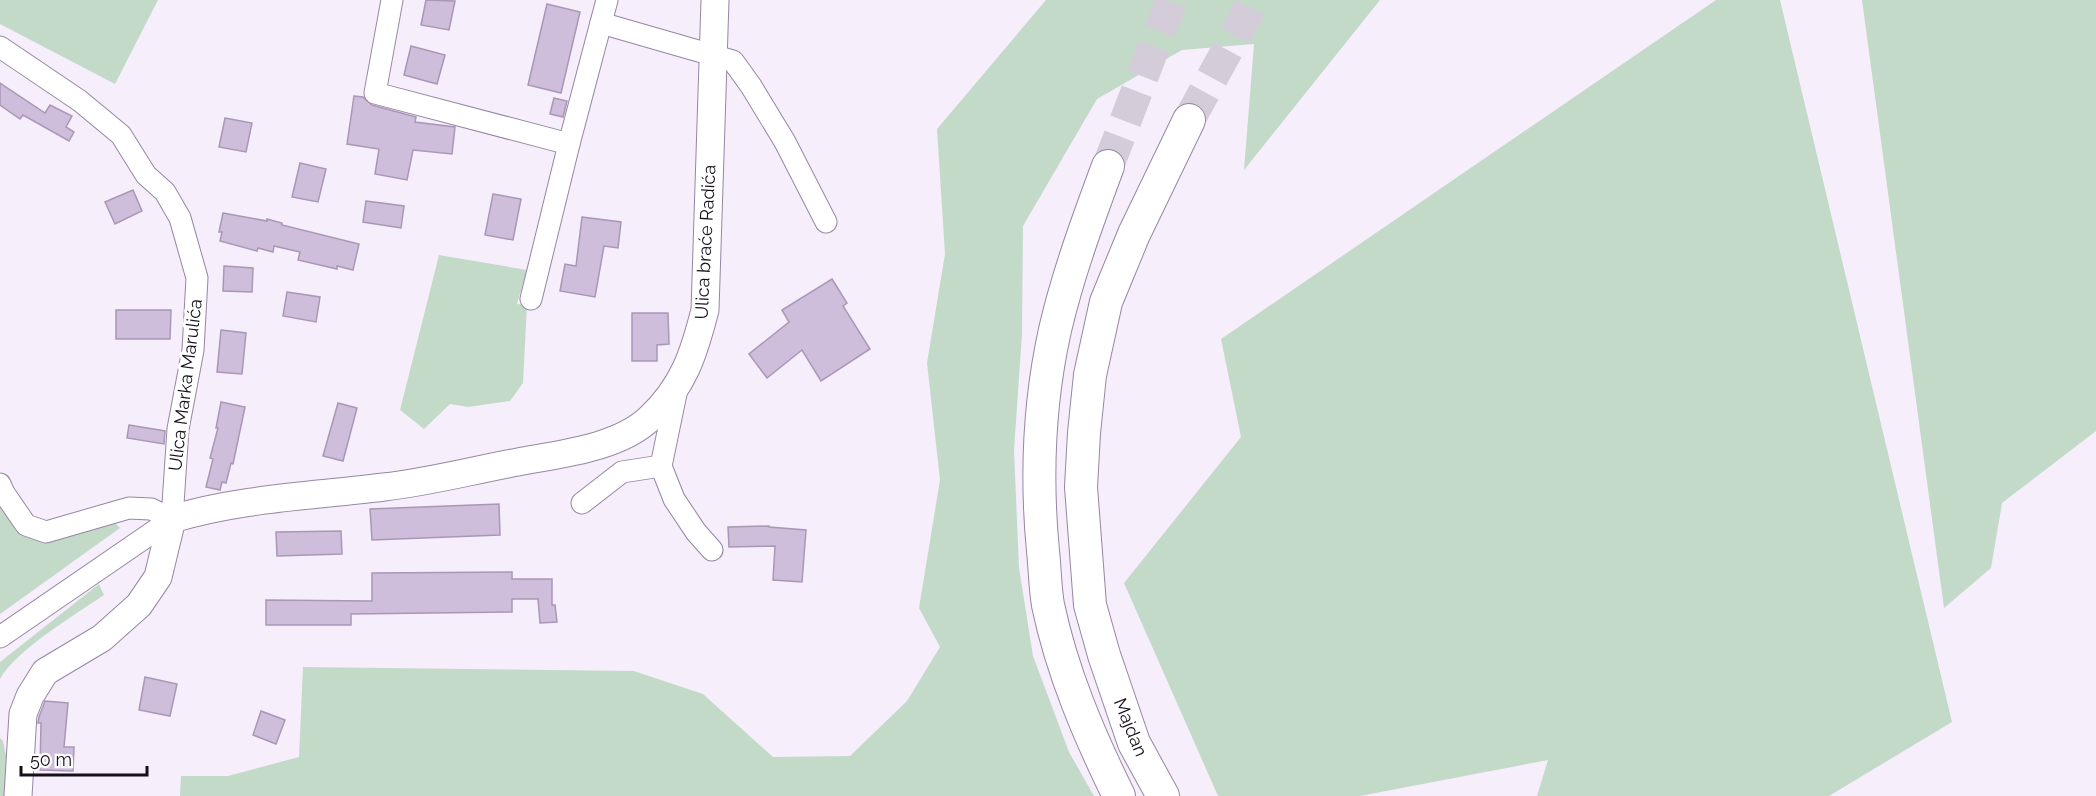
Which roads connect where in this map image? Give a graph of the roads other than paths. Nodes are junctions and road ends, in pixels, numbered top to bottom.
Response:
1 (392, 0) edge
2 (608, 0) edge
3 (715, 0) edge
4 (601, 23) junction
5 (0, 47) edge
6 (714, 56) junction
7 (1189, 120) tunnel mouth
8 (569, 144) junction
9 (1108, 166) tunnel mouth
10 (826, 222) dead end
11 (531, 299) dead end
12 (678, 385) junction
13 (661, 466) junction
14 (0, 484) edge
15 (582, 503) dead end
16 (172, 519) junction
17 (712, 550) dead end
18 (0, 636) edge
19 (18, 796) edge
20 (1119, 796) edge
21 (1163, 796) edge

1 - 8 street
2 - 4 street
3 - 6 main road, Ulica braće Radića
4 - 6 street
4 - 8 street
5 - 16 street, Ulica Marka Marulića
6 - 10 street
6 - 12 main road, Ulica braće Radića
7 - 21 highway, Majdan
8 - 11 street
9 - 20 highway
12 - 13 street
12 - 16 main road, Ulica braće Radića
13 - 15 street
13 - 17 street
14 - 16 street
16 - 18 street
16 - 19 main road, Ulica Marka Marulića

